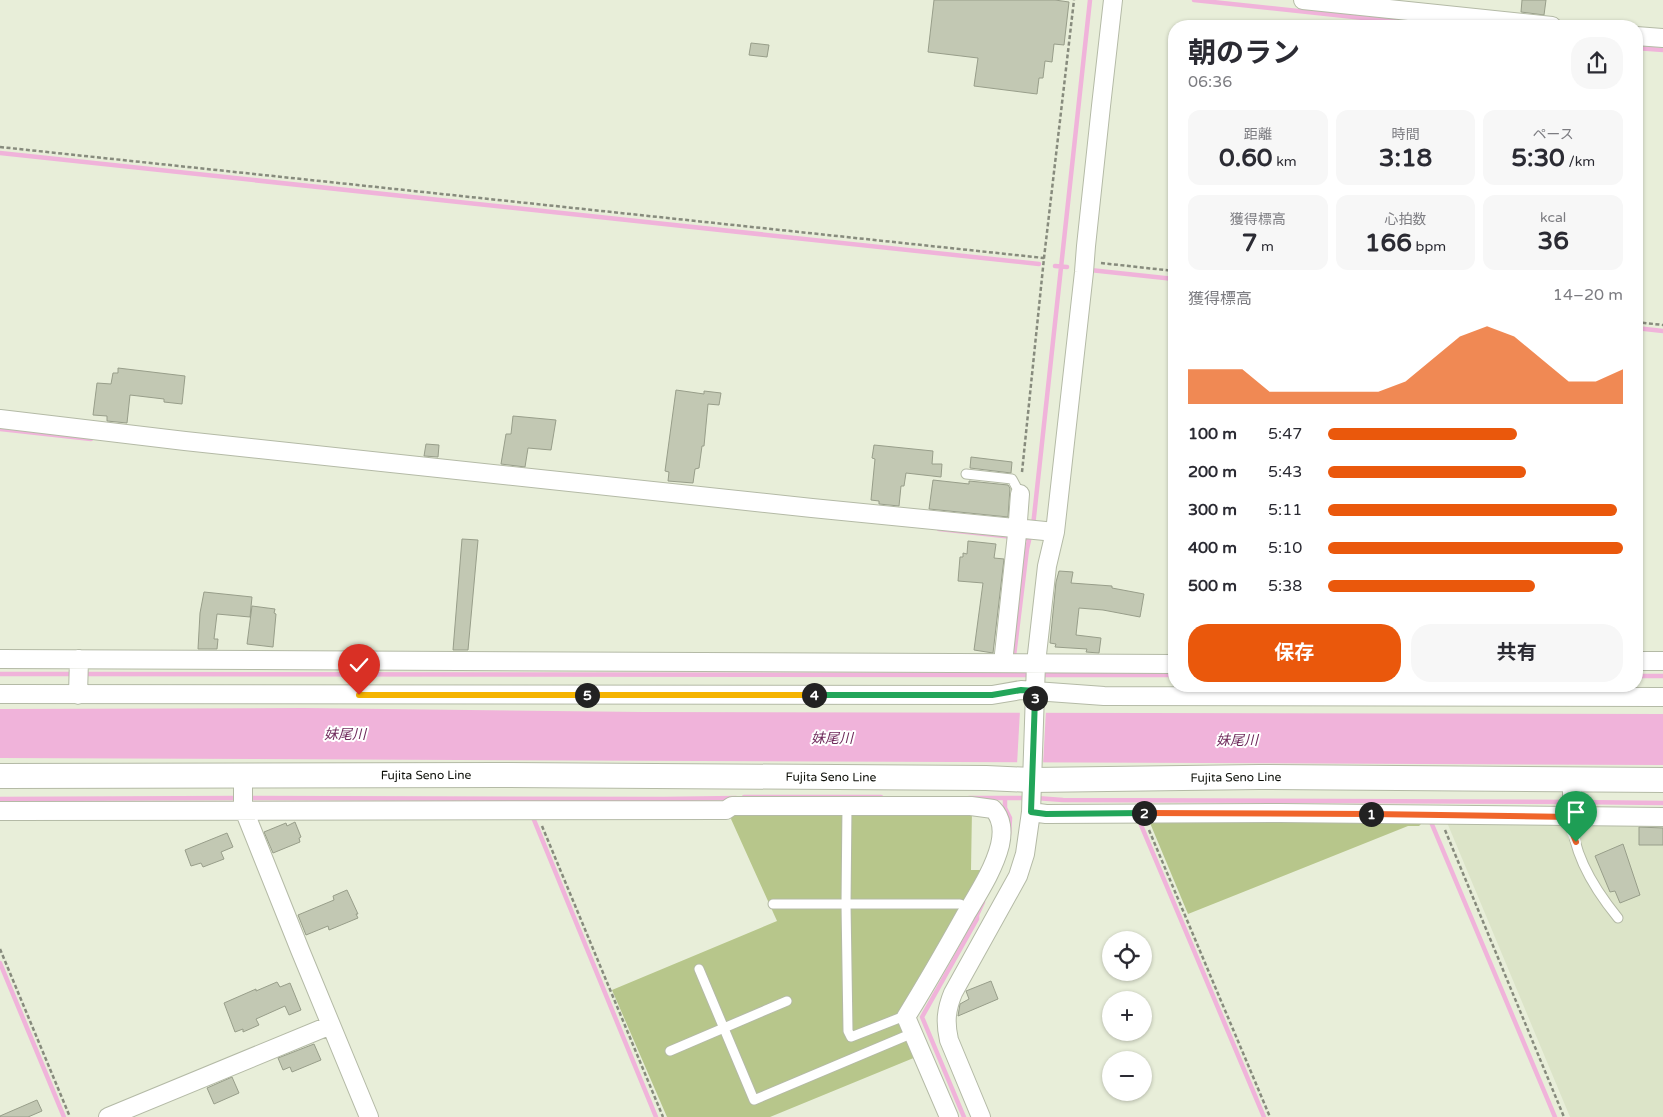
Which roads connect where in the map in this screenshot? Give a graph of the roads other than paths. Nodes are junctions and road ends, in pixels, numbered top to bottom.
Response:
1 (1114, 0) edge
2 (1303, 0) edge
3 (1495, 20) edge
4 (1643, 37) edge
5 (1663, 38) edge
6 (0, 419) edge
7 (966, 474) dead end
8 (1020, 494) joint
9 (1029, 533) junction
10 (0, 659) edge
11 (1643, 661) edge
12 (1663, 661) edge
13 (1003, 663) junction
14 (1168, 665) edge
15 (79, 675) junction
16 (1035, 680) junction
17 (0, 694) edge
18 (1663, 697) edge
19 (0, 776) edge
20 (1663, 780) edge
21 (1032, 791) junction
22 (244, 796) junction
23 (1572, 800) junction
24 (847, 806) junction
25 (0, 811) edge
26 (1663, 817) edge
27 (989, 896) junction
28 (773, 904) dead end
29 (846, 904) junction
30 (969, 909) junction
31 (1618, 918) dead end
32 (699, 969) dead end
33 (786, 1000) dead end
34 (331, 1025) junction
35 (910, 1025) junction
36 (723, 1028) junction
37 (670, 1050) dead end
38 (108, 1117) edge
39 (369, 1117) edge
40 (948, 1117) edge
41 (982, 1117) edge

1 - 9 street
2 - 3 street
4 - 5 street
6 - 9 street
7 - 8 lane
8 - 9 street
9 - 13 street
9 - 16 street
10 - 15 street
11 - 12 street
13 - 15 street
13 - 16 street
14 - 16 street
15 - 16 street
15 - 17 street
16 - 18 street
16 - 21 street
19 - 22 main road, Fujita Seno Line
20 - 23 main road, Fujita Seno Line
21 - 22 main road, Fujita Seno Line
21 - 23 main road, Fujita Seno Line
21 - 23 street
21 - 27 street
22 - 24 street
22 - 25 street
22 - 34 street
23 - 26 street
23 - 31 lane
24 - 27 street
24 - 29 lane
27 - 30 street
27 - 41 street
28 - 29 lane
29 - 30 lane
29 - 35 lane
30 - 35 street
32 - 36 lane
33 - 36 lane
34 - 38 street
34 - 39 street
35 - 36 lane
35 - 40 street
36 - 37 lane

